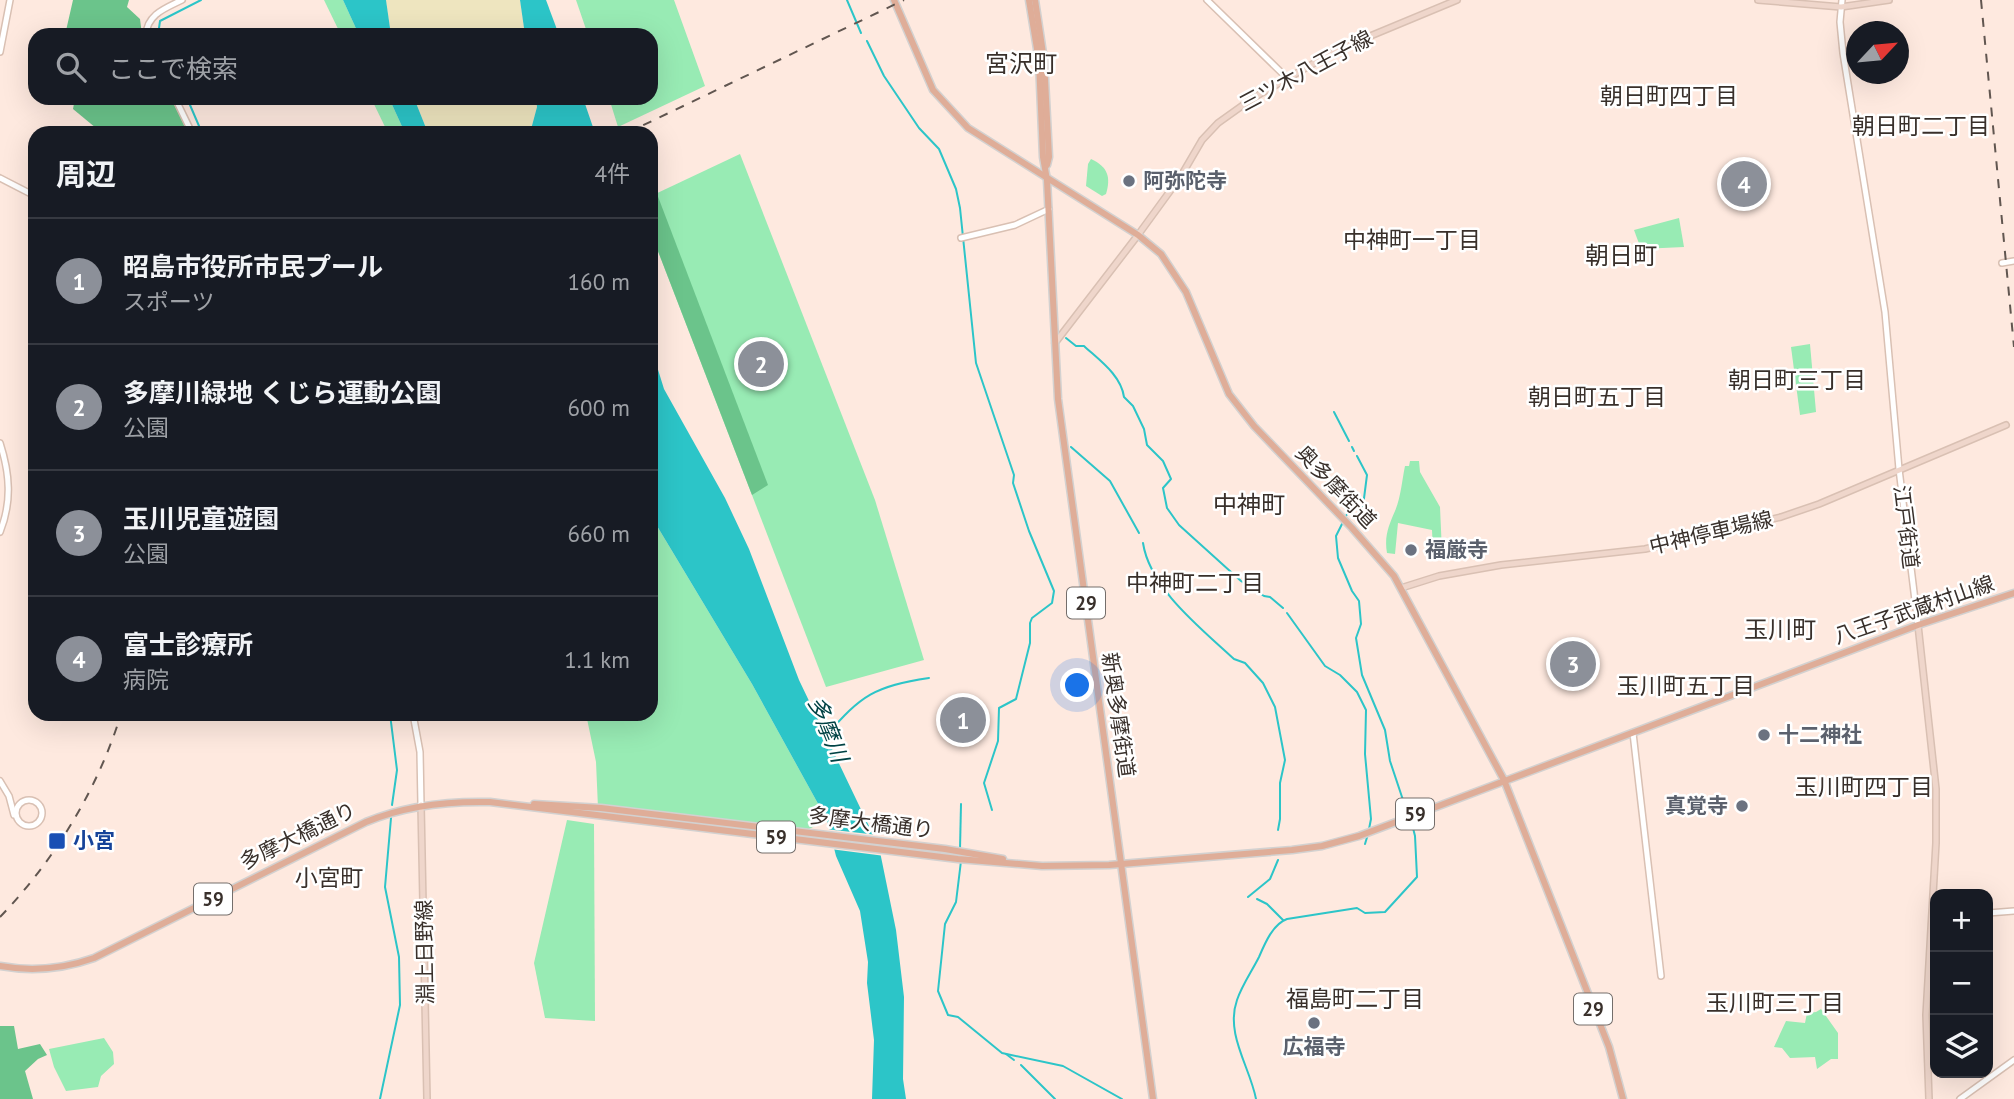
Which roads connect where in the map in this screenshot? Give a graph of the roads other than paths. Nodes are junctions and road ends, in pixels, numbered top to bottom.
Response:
1 (10, 0) edge
2 (182, 0) edge
3 (894, 0) edge
4 (1030, 0) edge
5 (1035, 0) edge
6 (1207, 0) edge
7 (1456, 0) edge
8 (1758, 0) edge
9 (1842, 0) edge
10 (1889, 0) edge
11 (1842, 8) junction
12 (3, 24) edge
13 (147, 28) edge
14 (0, 52) edge
15 (1287, 78) junction
16 (178, 105) edge
17 (189, 126) edge
18 (1046, 167) junction
19 (0, 178) edge
20 (1047, 180) junction
21 (28, 192) edge
22 (1049, 209) junction
23 (1138, 235) junction
24 (963, 237) dead end
25 (2014, 261) edge
26 (2002, 263) dead end
27 (1055, 343) junction
28 (2006, 425) dead end
29 (0, 443) edge
30 (1899, 468) junction
31 (0, 532) edge
32 (1401, 588) junction
33 (2014, 593) edge
34 (1918, 625) junction
35 (414, 721) edge
36 (1633, 733) junction
37 (1504, 780) junction
38 (0, 781) edge
39 (9, 796) junction
40 (23, 802) junction
41 (503, 803) junction
42 (421, 805) junction
43 (14, 815) junction
44 (1359, 836) joint
45 (958, 855) junction
46 (1120, 863) junction
47 (1934, 889) edge
48 (2014, 911) edge
49 (1993, 913) edge
50 (1931, 952) edge
51 (0, 966) edge
52 (1661, 976) dead end
53 (2014, 1060) edge
54 (427, 1099) edge
55 (1153, 1099) edge
56 (1623, 1099) edge
57 (1929, 1099) edge
58 (1960, 1099) edge

1 - 12 street
2 - 13 street
3 - 20 main road, 奥多摩街道 / 29
4 - 18 main road, 新奥多摩街道 / 29
5 - 18 main road, 新奥多摩街道 / 29
6 - 15 street
7 - 15 main road, 三ツ木八王子線
8 - 11 main road
9 - 11 street, 江戸街道
10 - 11 main road
11 - 30 street, 江戸街道
12 - 14 street
15 - 23 main road, 三ツ木八王子線
16 - 17 street
18 - 20 main road, 新奥多摩街道 / 29
19 - 21 street
20 - 22 main road, 新奥多摩街道 / 29
20 - 23 main road, 奥多摩街道 / 29
22 - 24 street
22 - 27 main road, 新奥多摩街道 / 29
23 - 27 main road, 三ツ木八王子線
23 - 32 main road, 奥多摩街道 / 29
25 - 26 street
27 - 46 main road, 新奥多摩街道 / 29
28 - 30 main road, 中神停車場線
29 - 31 street
30 - 32 main road, 中神停車場線
30 - 34 street, 江戸街道
32 - 37 main road, 奥多摩街道 / 29
33 - 34 main road, 八王子武蔵村山線 / 59
34 - 36 main road, 八王子武蔵村山線 / 59
34 - 47 main road, 江戸街道
35 - 42 street
36 - 37 main road, 八王子武蔵村山線 / 59
36 - 52 street
37 - 44 main road, 八王子武蔵村山線 / 59
37 - 56 main road, 奥多摩街道 / 29
38 - 39 street
39 - 40 street
39 - 43 street
40 - 43 street
40 - 43 street
41 - 42 main road, 多摩大橋通り / 59
41 - 45 main road, 多摩大橋通り / 59
41 - 45 main road, 多摩大橋通り / 59
42 - 51 main road, 多摩大橋通り / 59
42 - 54 main road, 淵上日野線
44 - 46 main road, 多摩大橋通り / 59
45 - 46 main road, 多摩大橋通り / 59
46 - 55 main road, 新奥多摩街道 / 29
48 - 49 street
50 - 57 main road, 江戸街道
53 - 58 street

